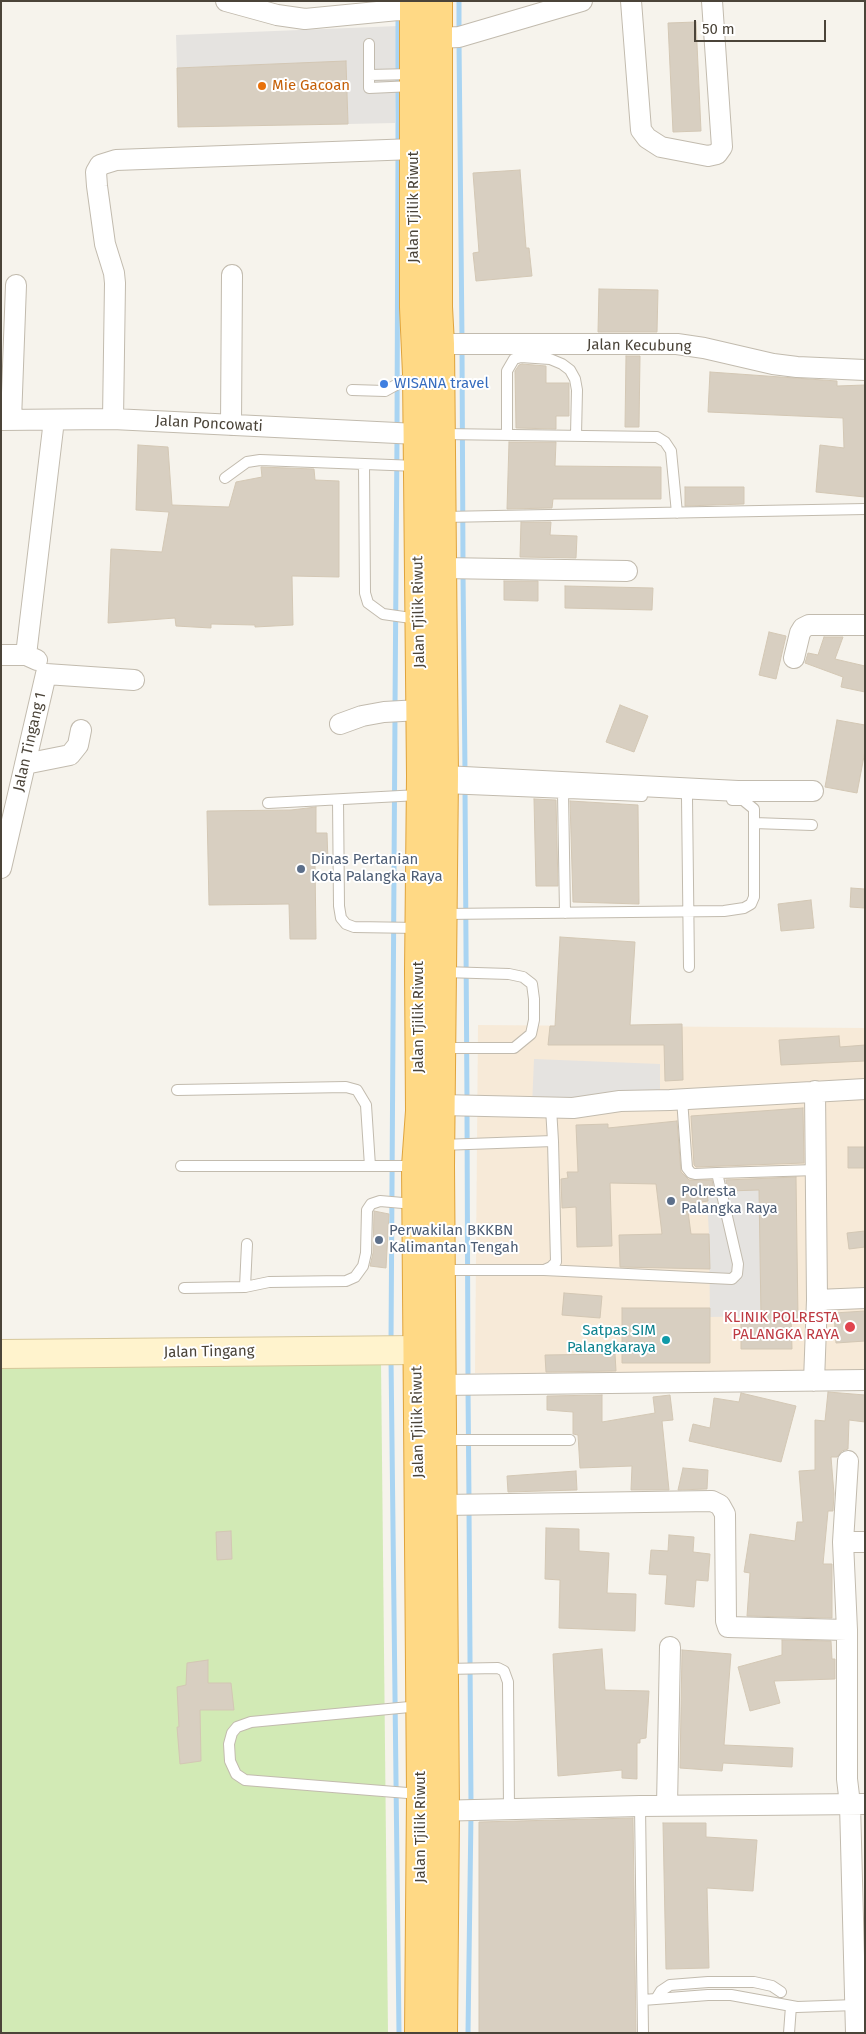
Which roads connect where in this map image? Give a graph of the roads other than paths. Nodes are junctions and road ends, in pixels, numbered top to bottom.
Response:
1 (226, 1) edge
2 (582, 1) edge
3 (631, 1) edge
4 (712, 1) edge
5 (422, 4) edge
6 (438, 38) junction
7 (370, 44) dead end
8 (369, 75) junction
9 (414, 80) junction
10 (414, 149) junction
11 (232, 275) dead end
12 (16, 285) dead end
13 (428, 343) junction
14 (865, 370) edge
15 (417, 374) junction
16 (352, 390) dead end
17 (6, 420) edge
18 (54, 420) junction
19 (113, 420) junction
20 (231, 425) junction
21 (429, 434) junction
22 (507, 434) junction
23 (576, 435) junction
24 (364, 464) junction
25 (418, 466) junction
26 (225, 478) dead end
27 (865, 509) edge
28 (677, 512) junction
29 (442, 517) junction
30 (442, 568) junction
31 (626, 571) dead end
32 (420, 619) junction
33 (865, 625) edge
34 (1, 655) edge
35 (26, 655) junction
36 (794, 658) dead end
37 (46, 674) junction
38 (134, 680) dead end
39 (420, 710) junction
40 (340, 724) dead end
41 (81, 730) dead end
42 (25, 764) junction
43 (436, 786) junction
44 (10, 790) edge
45 (812, 791) dead end
46 (563, 793) junction
47 (686, 798) junction
48 (338, 800) junction
49 (268, 803) dead end
50 (754, 823) junction
51 (812, 825) dead end
52 (1, 868) edge
53 (689, 912) junction
54 (565, 913) junction
55 (443, 914) junction
56 (419, 928) junction
57 (689, 967) dead end
58 (442, 972) junction
59 (441, 1048) junction
60 (865, 1089) edge
61 (177, 1090) dead end
62 (816, 1091) junction
63 (682, 1099) junction
64 (551, 1108) junction
65 (434, 1110) junction
66 (553, 1141) junction
67 (440, 1144) junction
68 (181, 1166) dead end
69 (370, 1166) junction
70 (416, 1166) junction
71 (816, 1170) junction
72 (717, 1173) junction
73 (416, 1204) junction
74 (247, 1244) dead end
75 (440, 1270) junction
76 (544, 1270) junction
77 (245, 1287) junction
78 (184, 1288) dead end
79 (865, 1298) edge
80 (817, 1300) junction
81 (417, 1350) junction
82 (1, 1354) edge
83 (865, 1380) edge
84 (814, 1381) junction
85 (440, 1386) junction
86 (442, 1440) junction
87 (570, 1440) dead end
88 (848, 1461) dead end
89 (443, 1505) junction
90 (843, 1542) junction
91 (865, 1542) edge
92 (847, 1630) junction
93 (670, 1647) dead end
94 (444, 1669) junction
95 (420, 1706) junction
96 (857, 1804) edge
97 (429, 1805) junction
98 (640, 1806) junction
99 (667, 1806) junction
100 (509, 1809) junction
101 (859, 1924) edge
102 (781, 1992) dead end
103 (656, 1999) junction
104 (642, 2000) junction
105 (856, 2005) junction
106 (790, 2006) junction
107 (419, 2033) edge
108 (443, 2033) edge
109 (643, 2033) edge
110 (789, 2033) edge
111 (856, 2033) edge

1 - 5 street
2 - 6 street
3 - 4 street
5 - 6 highway, Jalan Tjilik Riwut
5 - 9 highway, Jalan Tjilik Riwut
6 - 13 highway, Jalan Tjilik Riwut
7 - 8 lane
8 - 9 lane
8 - 9 lane
9 - 10 highway, Jalan Tjilik Riwut
10 - 13 highway, Jalan Tjilik Riwut
10 - 19 street
11 - 20 street
12 - 17 street
13 - 14 street, Jalan Kecubung
13 - 15 highway, Jalan Tjilik Riwut
13 - 21 highway, Jalan Tjilik Riwut
15 - 16 lane
15 - 21 highway, Jalan Tjilik Riwut
17 - 18 street, Jalan Poncowati
18 - 19 street, Jalan Poncowati
18 - 35 street
19 - 20 street, Jalan Poncowati
20 - 21 street, Jalan Poncowati
21 - 22 lane
21 - 25 highway, Jalan Tjilik Riwut
21 - 29 highway, Jalan Tjilik Riwut
22 - 23 lane
22 - 23 lane
23 - 28 lane
24 - 25 lane
24 - 26 lane
24 - 32 lane
25 - 32 highway, Jalan Tjilik Riwut
27 - 28 lane
28 - 29 lane
29 - 30 highway, Jalan Tjilik Riwut
30 - 31 street
30 - 43 highway, Jalan Tjilik Riwut
32 - 39 highway, Jalan Tjilik Riwut
33 - 36 street
34 - 35 street
35 - 37 street
37 - 38 street
37 - 42 street, Jalan Tingang 1
39 - 40 street
39 - 43 highway, Jalan Tjilik Riwut
41 - 42 street
42 - 44 street, Jalan Tingang 1
43 - 45 street
43 - 46 lane
43 - 48 lane
43 - 55 highway, Jalan Tjilik Riwut
43 - 56 highway, Jalan Tjilik Riwut
44 - 52 street, Jalan Tingang 1
46 - 47 lane
46 - 54 lane
47 - 50 lane
47 - 53 lane
48 - 49 lane
48 - 56 lane
50 - 51 lane
50 - 53 lane
53 - 54 lane
53 - 57 lane
54 - 55 lane
55 - 58 highway, Jalan Tjilik Riwut
56 - 65 highway, Jalan Tjilik Riwut
58 - 59 highway, Jalan Tjilik Riwut
58 - 59 lane
59 - 65 highway, Jalan Tjilik Riwut
60 - 62 street
61 - 69 lane
62 - 63 street
62 - 71 street
63 - 64 street
63 - 72 lane
64 - 65 street
64 - 66 lane
65 - 67 highway, Jalan Tjilik Riwut
65 - 70 highway, Jalan Tjilik Riwut
66 - 67 lane
66 - 76 lane
67 - 75 highway, Jalan Tjilik Riwut
68 - 69 lane
69 - 70 lane
70 - 73 highway, Jalan Tjilik Riwut
71 - 72 lane
71 - 80 street
72 - 76 lane
73 - 77 lane
73 - 81 highway, Jalan Tjilik Riwut
74 - 77 lane
75 - 76 lane
75 - 85 highway, Jalan Tjilik Riwut
77 - 78 lane
79 - 80 street
80 - 84 street
81 - 82 main road, Jalan Tingang
81 - 95 highway, Jalan Tjilik Riwut
83 - 84 street
84 - 85 street
85 - 86 highway, Jalan Tjilik Riwut
86 - 87 lane
86 - 89 highway, Jalan Tjilik Riwut
88 - 90 street
89 - 92 street
89 - 94 highway, Jalan Tjilik Riwut
90 - 91 street
90 - 92 street
92 - 96 street
93 - 99 street
94 - 97 highway, Jalan Tjilik Riwut
94 - 100 lane
95 - 97 highway, Jalan Tjilik Riwut
95 - 97 lane
96 - 99 street
96 - 101 street
97 - 100 street
97 - 107 highway, Jalan Tjilik Riwut
97 - 108 highway, Jalan Tjilik Riwut
98 - 99 street
98 - 100 street
98 - 104 lane
101 - 105 street
102 - 103 lane
103 - 104 lane
103 - 106 lane
104 - 109 lane
105 - 106 lane
105 - 111 street
106 - 110 lane

